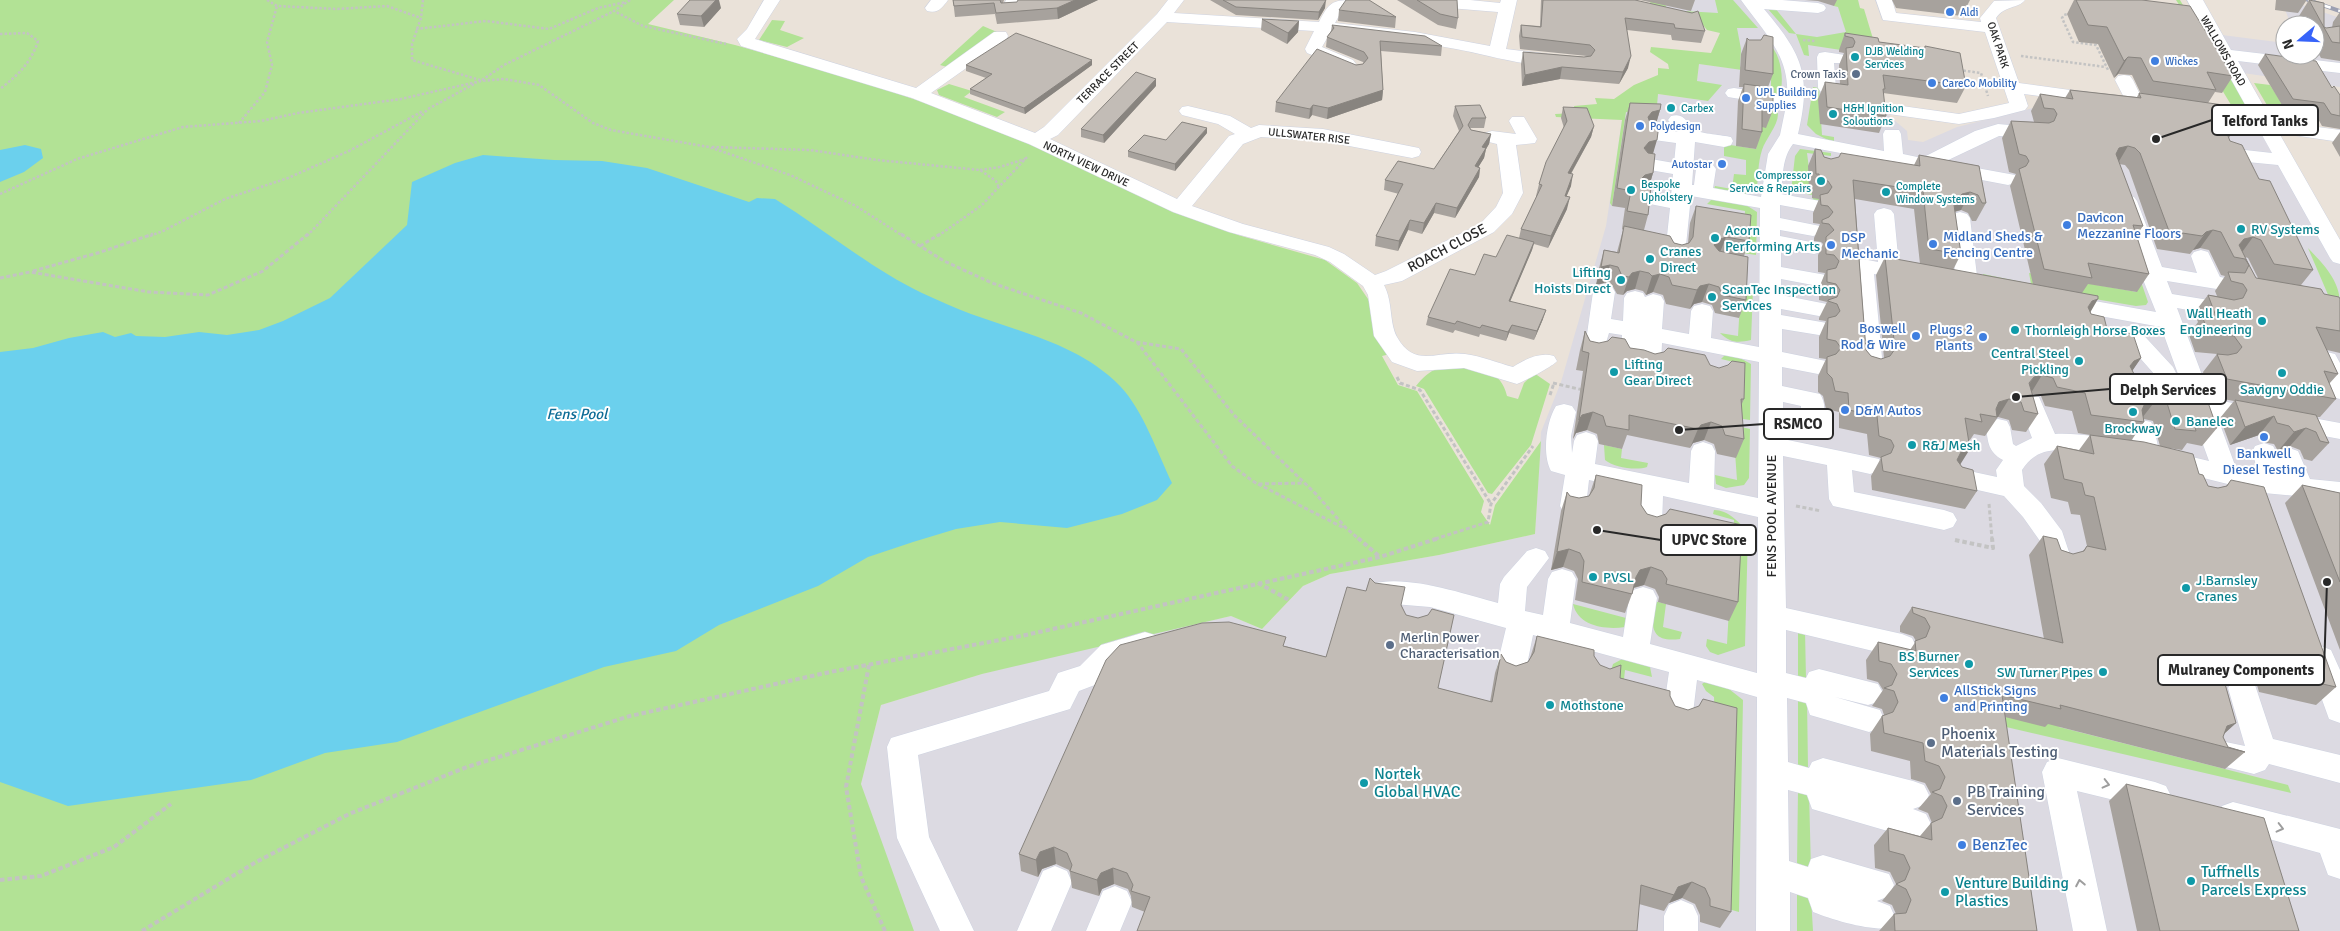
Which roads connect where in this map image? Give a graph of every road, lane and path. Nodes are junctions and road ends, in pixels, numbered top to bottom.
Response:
1 (267, 0) edge
2 (424, 0) edge
3 (630, 0) edge
4 (772, 0) edge
5 (1176, 0) edge
6 (1345, 0) edge
7 (1412, 0) edge
8 (2017, 0) edge
9 (2195, 0) edge
10 (626, 2) junction
11 (1751, 2) edge
12 (1882, 2) edge
13 (1508, 4) edge
14 (276, 6) junction
15 (1812, 10) dead end
16 (614, 11) junction
17 (2073, 12) dead end
18 (1163, 17) junction
19 (421, 18) junction
20 (1325, 27) junction
21 (1991, 28) junction
22 (416, 30) junction
23 (0, 34) edge
24 (1000, 36) dead end
25 (746, 42) junction
26 (1779, 47) junction
27 (1497, 52) junction
28 (2001, 54) junction
29 (2225, 54) junction
30 (2275, 57) edge
31 (1572, 62) edge
32 (2325, 63) edge
33 (2106, 67) junction
34 (1356, 68) edge
35 (2340, 68) edge
36 (1957, 69) edge
37 (943, 76) junction
38 (2117, 77) joint
39 (481, 81) junction
40 (1796, 82) junction
41 (962, 83) dead end
42 (2012, 87) junction
43 (0, 89) edge
44 (1732, 89) dead end
45 (918, 94) junction
46 (1795, 102) junction
47 (1989, 102) dead end
48 (2136, 104) junction
49 (1074, 107) junction
50 (2155, 107) edge
51 (428, 109) junction
52 (1896, 110) dead end
53 (1188, 111) dead end
54 (1097, 112) edge
55 (1695, 113) dead end
56 (1518, 121) dead end
57 (239, 123) junction
58 (2266, 126) junction
59 (1848, 129) edge
60 (1684, 131) junction
61 (2037, 132) edge
62 (1248, 134) junction
63 (1477, 134) edge
64 (1892, 134) dead end
65 (1654, 135) edge
66 (2340, 136) edge
67 (1788, 137) junction
68 (1506, 140) junction
69 (1724, 141) dead end
70 (1040, 142) junction
71 (709, 147) junction
72 (2230, 149) edge
73 (1412, 152) dead end
74 (1855, 158) junction
75 (1026, 159) junction
76 (2284, 160) junction
77 (1925, 164) junction
78 (1651, 165) edge
79 (1706, 169) dead end
80 (980, 170) junction
81 (2008, 178) dead end
82 (2121, 183) edge
83 (999, 188) junction
84 (1682, 188) junction
85 (1703, 192) junction
86 (0, 194) edge
87 (1647, 198) edge
88 (1813, 205) dead end
89 (1180, 208) junction
90 (1884, 214) dead end
91 (1770, 216) junction
92 (1960, 218) dead end
93 (1814, 239) dead end
94 (920, 246) junction
95 (1670, 249) edge
96 (2340, 258) edge
97 (2173, 261) dead end
98 (1765, 271) junction
99 (30, 272) junction
100 (2152, 272) junction
101 (0, 278) edge
102 (1928, 278) junction
103 (1818, 280) dead end
104 (1372, 282) junction
105 (1604, 292) dead end
106 (2040, 298) edge
107 (2161, 299) junction
108 (1644, 300) dead end
109 (2222, 308) edge
110 (1771, 310) junction
111 (1702, 311) dead end
112 (1819, 319) dead end
113 (2170, 321) junction
114 (1600, 324) junction
115 (2089, 326) edge
116 (1643, 332) junction
117 (2129, 333) junction
118 (1136, 342) junction
119 (1706, 344) junction
120 (1594, 353) edge
121 (1771, 357) junction
122 (2327, 359) edge
123 (1546, 361) dead end
124 (1641, 362) edge
125 (2193, 365) junction
126 (1408, 366) junction
127 (1818, 366) dead end
128 (1871, 368) edge
129 (1712, 369) edge
130 (2130, 386) edge
131 (2340, 391) edge
132 (1593, 392) edge
133 (1771, 392) junction
134 (2031, 403) edge
135 (1815, 405) dead end
136 (2200, 405) junction
137 (1556, 407) joint
138 (1998, 427) edge
139 (2142, 428) edge
140 (2340, 431) edge
141 (1535, 438) dead end
142 (1586, 441) dead end
143 (2050, 443) junction
144 (1771, 445) junction
145 (1704, 451) dead end
146 (2264, 452) dead end
147 (2148, 456) junction
148 (2018, 457) junction
149 (2289, 457) dead end
150 (1839, 459) junction
151 (2222, 464) junction
152 (1870, 465) dead end
153 (1580, 469) junction
154 (1960, 478) edge
155 (1304, 483) junction
156 (1257, 484) junction
157 (1651, 484) junction
158 (2012, 488) junction
159 (2301, 488) junction
160 (2264, 491) junction
161 (2340, 491) edge
162 (1701, 495) junction
163 (1491, 504) junction
164 (1574, 506) edge
165 (1771, 510) junction
166 (1944, 520) dead end
167 (1649, 524) edge
168 (1346, 528) junction
169 (1380, 557) junction
170 (1536, 558) dead end
171 (2059, 561) edge
172 (1562, 579) dead end
173 (1258, 583) junction
174 (1382, 592) edge
175 (1418, 595) junction
176 (1643, 598) dead end
177 (1289, 600) dead end
178 (1772, 616) junction
179 (1516, 620) junction
180 (1413, 624) edge
181 (1555, 630) junction
182 (1174, 636) edge
183 (2313, 636) edge
184 (1606, 644) junction
185 (1902, 646) edge
186 (1635, 652) junction
187 (869, 664) junction
188 (1684, 665) junction
189 (1511, 670) edge
190 (1603, 673) edge
191 (1773, 685) junction
192 (2242, 688) dead end
193 (1868, 706) dead end
194 (2340, 710) edge
195 (1678, 713) edge
196 (2261, 749) junction
197 (2221, 754) edge
198 (2340, 769) edge
199 (1773, 772) junction
200 (170, 804) dead end
201 (1914, 810) dead end
202 (2340, 864) edge
203 (1773, 872) junction
204 (0, 880) edge
205 (1055, 882) dead end
206 (1878, 901) dead end
207 (142, 931) edge
208 (885, 931) edge
209 (956, 931) edge
210 (1034, 931) edge
211 (1773, 931) edge
212 (2090, 931) edge

1 - 14 path
2 - 19 path
3 - 10 path
4 - 25 street
5 - 18 street, TERRACE STREET
6 - 20 street
7 - 13 street
8 - 21 street, OAK PARK
9 - 29 street, WALLOWS ROAD
10 - 16 path
10 - 22 path
11 - 15 street
11 - 26 street, FENS POOL AVENUE
12 - 21 street
13 - 27 street
14 - 19 path
14 - 57 path
16 - 25 path
16 - 39 path
17 - 33 path
18 - 20 street
18 - 49 street, TERRACE STREET
19 - 22 path
20 - 27 street
20 - 34 street
21 - 28 street, OAK PARK
22 - 39 path
23 - 43 path
24 - 37 street
25 - 45 street, NORTH VIEW DRIVE
26 - 40 street, FENS POOL AVENUE
26 - 40 street
27 - 31 street
28 - 33 path
28 - 42 street, OAK PARK
29 - 30 street
29 - 58 street, WALLOWS ROAD
32 - 35 street
33 - 38 path
36 - 47 path
37 - 41 street
37 - 45 street
38 - 48 street
39 - 51 path
39 - 57 path
39 - 71 path
40 - 46 street, FENS POOL AVENUE
42 - 48 street
42 - 52 street, OAK PARK
44 - 46 street
45 - 70 street, NORTH VIEW DRIVE
46 - 67 street, FENS POOL AVENUE
48 - 50 street
49 - 54 street
49 - 70 street, TERRACE STREET
51 - 99 path
51 - 99 path
53 - 62 street
55 - 60 street
56 - 68 street
57 - 86 path
58 - 66 street
58 - 76 street, WALLOWS ROAD
59 - 74 street
60 - 65 street
60 - 69 street
60 - 84 street
61 - 77 street
62 - 73 street, ULLSWATER RISE
62 - 89 street, ULLSWATER RISE
63 - 68 street
64 - 74 street
67 - 74 street
67 - 91 street, FENS POOL AVENUE
68 - 104 street, ROACH CLOSE
70 - 75 path
70 - 89 street, NORTH VIEW DRIVE
71 - 80 path
71 - 94 path
72 - 76 street
74 - 77 street
75 - 80 path
75 - 83 path
76 - 96 street, WALLOWS ROAD
77 - 81 street
78 - 84 street
79 - 85 street
80 - 83 path
82 - 100 street
83 - 94 path
84 - 85 street
84 - 87 street
84 - 95 street
85 - 91 street
88 - 91 street
89 - 104 street, NORTH VIEW DRIVE
90 - 102 street
91 - 93 street
91 - 98 street, FENS POOL AVENUE
92 - 102 street
94 - 118 path
97 - 100 street
98 - 103 street
98 - 110 street, FENS POOL AVENUE
99 - 101 path
100 - 107 street
102 - 128 street
104 - 126 street
105 - 114 street
106 - 113 street
107 - 109 street
107 - 113 street
108 - 116 street
110 - 112 street
110 - 121 street, FENS POOL AVENUE
111 - 119 street
113 - 125 street
114 - 116 street
114 - 120 street
115 - 117 street
116 - 119 street
116 - 124 street
117 - 125 street
117 - 130 street
118 - 155 path
118 - 156 path
119 - 121 street
119 - 129 street
121 - 127 street
121 - 133 street, FENS POOL AVENUE
122 - 131 street
123 - 126 street
125 - 136 street
126 - 163 path
132 - 137 path
133 - 135 street
133 - 144 street, FENS POOL AVENUE
134 - 143 street
136 - 140 street
136 - 151 street
137 - 153 street
138 - 148 street
139 - 147 street
141 - 163 path
142 - 153 street
143 - 147 street
143 - 148 street
144 - 150 street
144 - 165 street, FENS POOL AVENUE
145 - 162 street
146 - 160 street
147 - 151 street
148 - 158 street
149 - 159 street
150 - 152 street
150 - 166 street
151 - 160 street
153 - 157 street
153 - 164 street
154 - 158 street
155 - 156 path
155 - 168 path
156 - 168 path
157 - 162 street
157 - 167 street
158 - 171 street
159 - 160 street
159 - 161 street
162 - 165 street
163 - 169 path
165 - 178 street, FENS POOL AVENUE
168 - 169 path
169 - 173 path
170 - 179 street
172 - 181 street
173 - 177 path
173 - 187 path
174 - 175 street
175 - 179 street
175 - 180 street
176 - 186 street
178 - 185 street
178 - 191 street, FENS POOL AVENUE
179 - 181 street
179 - 189 street
181 - 184 street
182 - 209 street
183 - 194 street
184 - 186 street
184 - 190 street
186 - 188 street
187 - 207 path
187 - 208 path
188 - 191 street
188 - 195 street
191 - 193 street
191 - 199 street, FENS POOL AVENUE
192 - 196 street
196 - 197 street
196 - 198 street
199 - 201 street
199 - 203 street, FENS POOL AVENUE
200 - 204 path
212 -> 202 street
203 - 206 street
203 - 211 street, FENS POOL AVENUE
205 - 210 street

